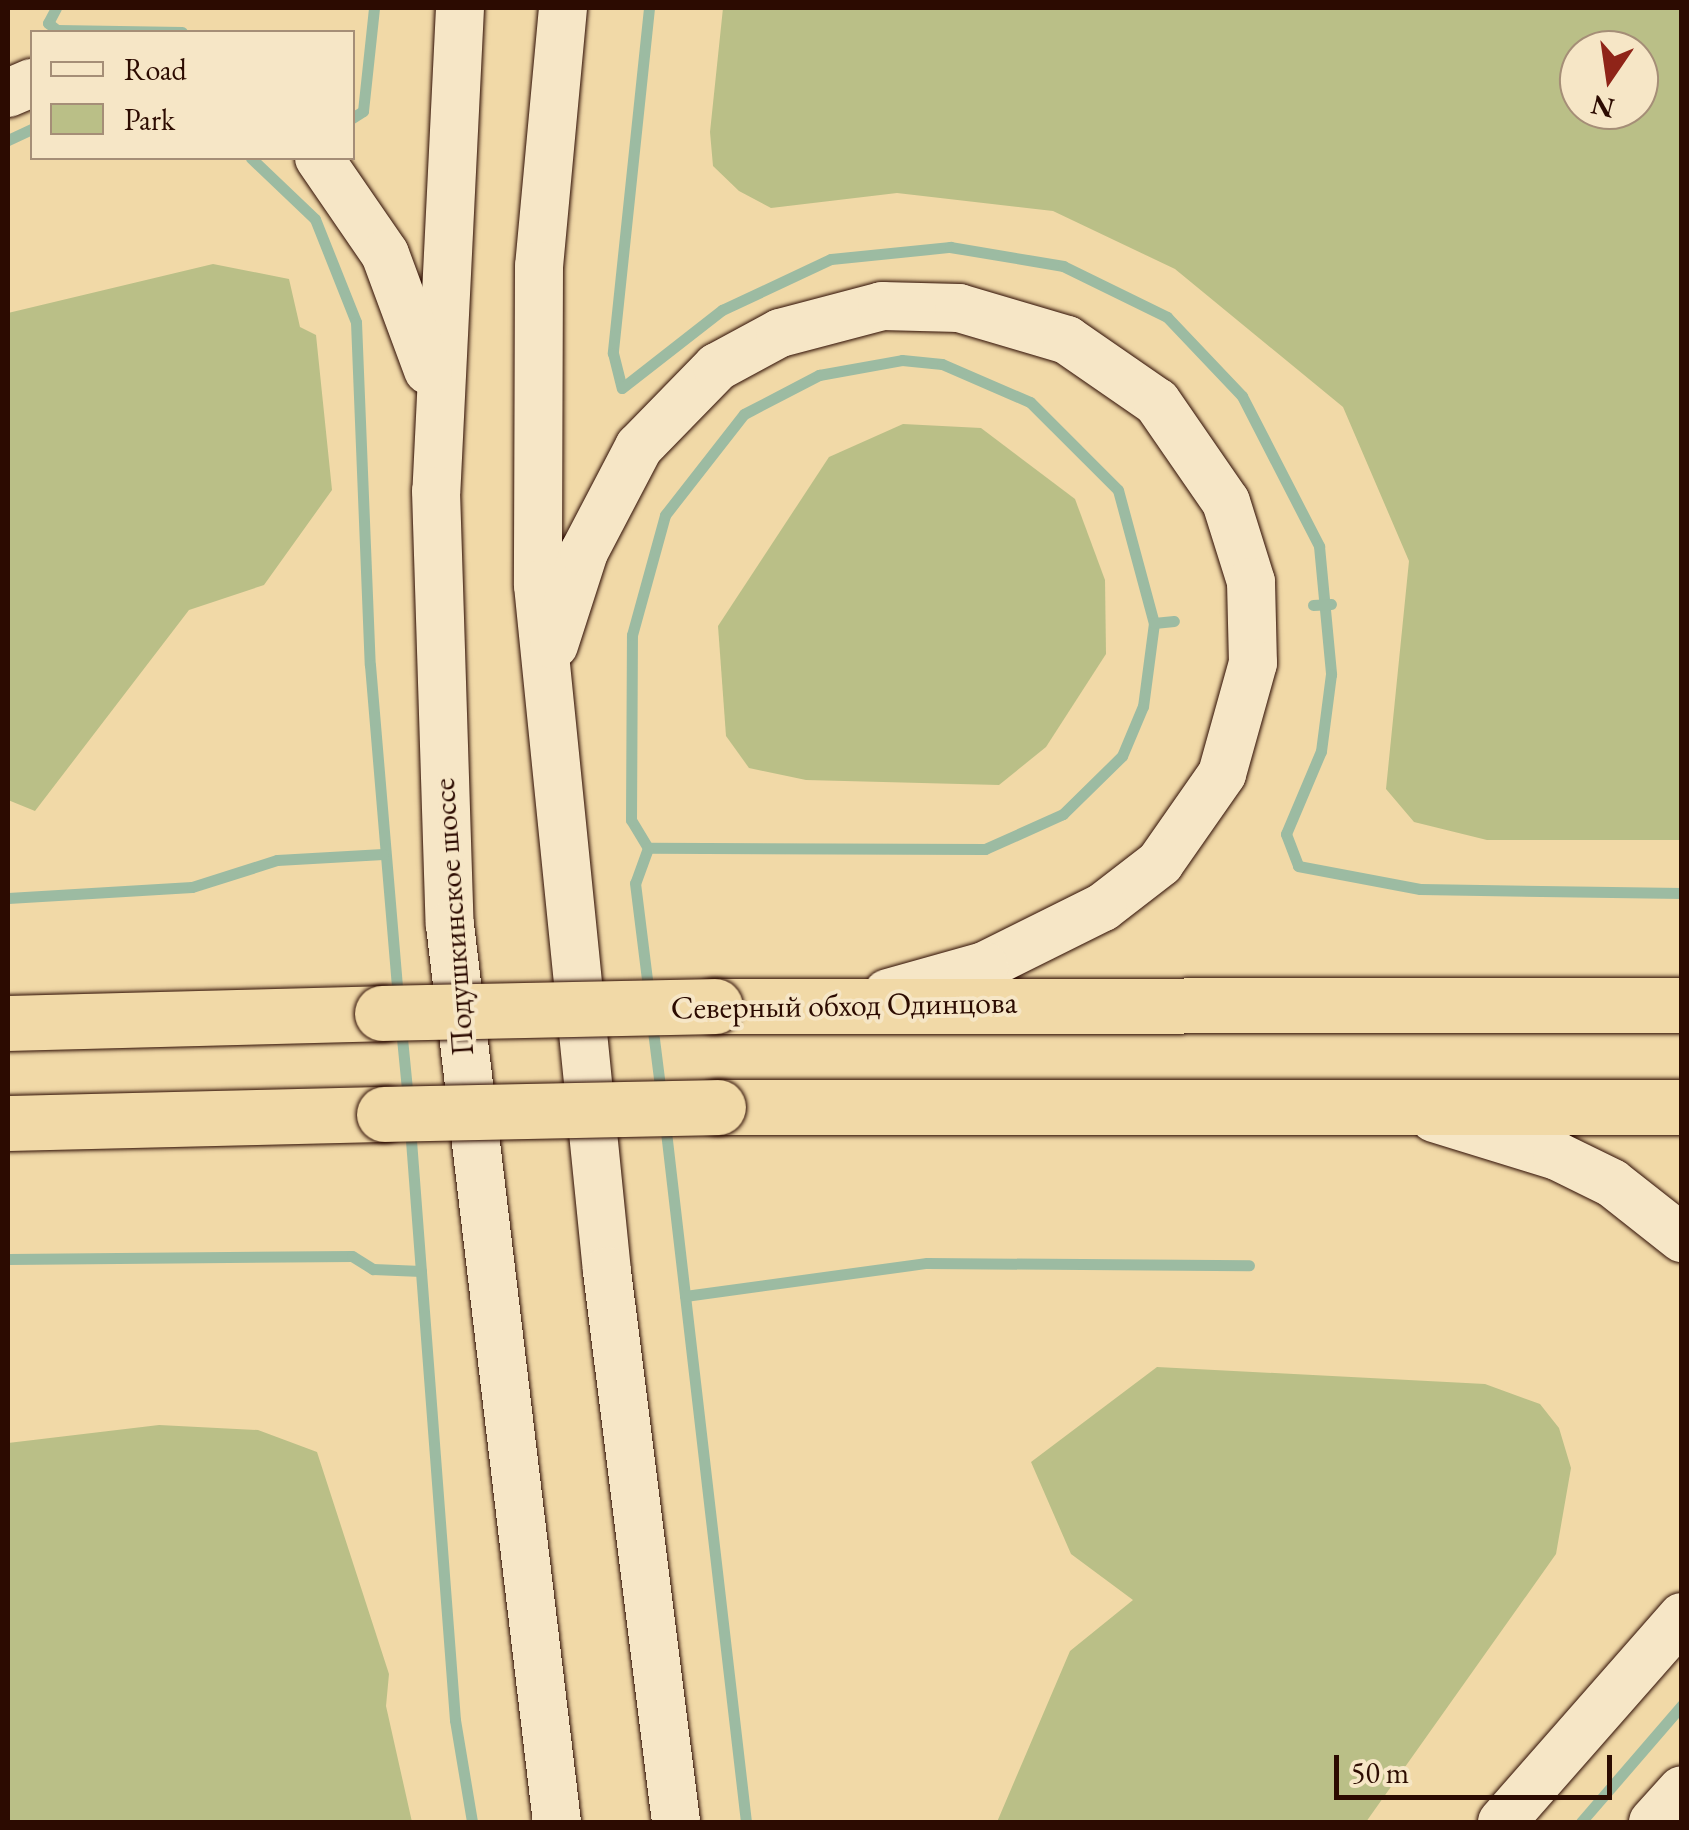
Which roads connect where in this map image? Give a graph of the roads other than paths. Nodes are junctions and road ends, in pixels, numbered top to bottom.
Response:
1 (460, 8) edge
2 (563, 8) edge
3 (321, 160) edge
4 (436, 491) junction
5 (550, 698) junction
6 (822, 1004) junction
7 (1682, 1005) edge
8 (8, 1023) edge
9 (1357, 1106) junction
10 (1682, 1107) edge
11 (8, 1123) edge
12 (1682, 1238) edge
13 (1682, 1617) edge
14 (1682, 1790) edge
15 (557, 1822) edge
16 (676, 1822) edge
17 (1502, 1822) edge
18 (1653, 1822) edge

1 - 4 main road, Подушкинское шоссе
2 - 5 main road
3 - 4 main road
4 - 15 main road, Подушкинское шоссе
5 - 6 main road
5 - 16 main road
6 - 7 highway, Северный обход Одинцова
6 - 8 highway, Северный обход Одинцова, bridge
9 - 10 highway
9 - 11 highway, bridge
9 - 12 main road
13 - 17 main road
14 - 18 main road

